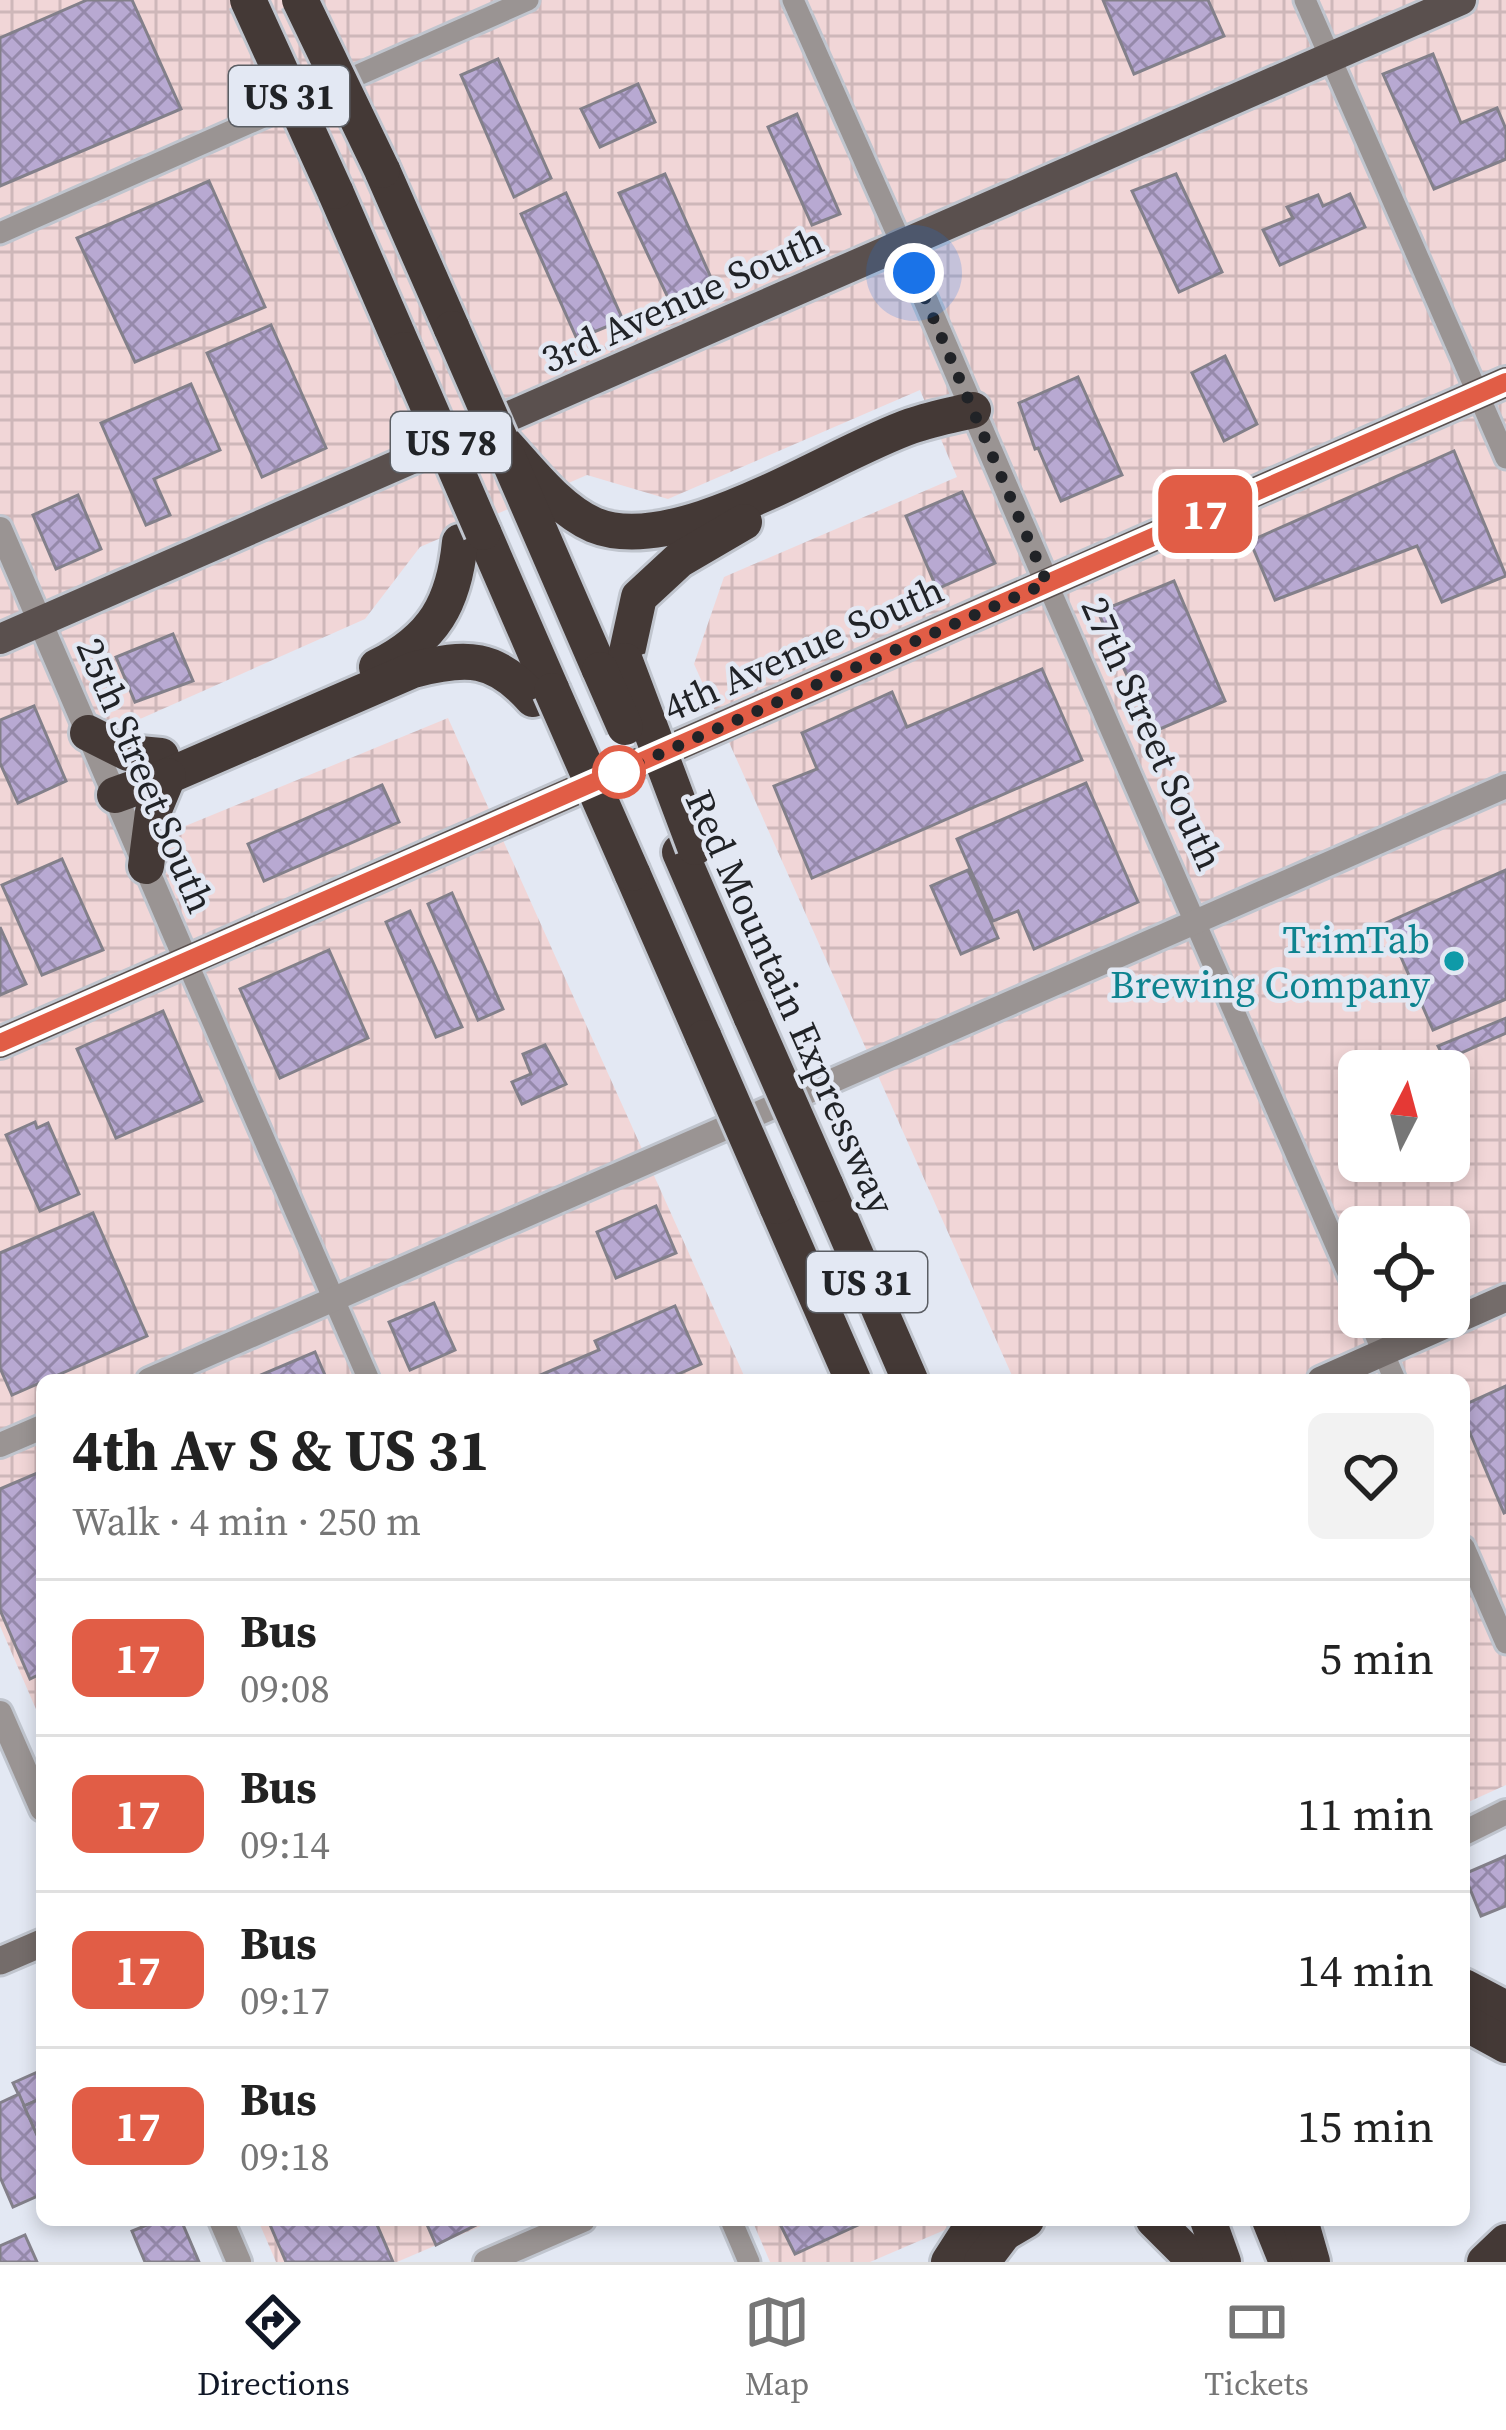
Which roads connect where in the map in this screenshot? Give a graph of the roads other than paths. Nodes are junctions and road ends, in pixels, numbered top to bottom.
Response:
1 (248, 0) edge
2 (300, 0) edge
3 (528, 0) edge
4 (793, 0) edge
5 (1305, 0) edge
6 (1461, 0) edge
7 (1330, 58) junction
8 (0, 233) edge
9 (902, 245) junction
10 (1492, 388) edge
11 (973, 410) junction
12 (1506, 458) edge
13 (546, 507) junction
14 (0, 529) edge
15 (472, 537) junction
16 (1047, 583) junction
17 (40, 621) junction
18 (0, 639) edge
19 (612, 665) junction
20 (543, 695) junction
21 (88, 733) junction
22 (164, 766) junction
23 (111, 786) junction
24 (1506, 786) edge
25 (146, 866) junction
26 (1196, 922) junction
27 (186, 960) junction
28 (0, 1043) edge
29 (1338, 1250) edge
30 (1506, 1298) edge
31 (334, 1299) junction
32 (1377, 1338) edge
33 (1383, 1352) junction
34 (163, 1374) edge
35 (366, 1374) edge
36 (849, 1374) edge
37 (907, 1374) edge
38 (1334, 1374) edge
39 (1392, 1374) edge
40 (36, 1430) edge
41 (0, 1445) edge
42 (1470, 1561) edge
43 (1506, 1643) edge
44 (0, 1713) edge
45 (36, 1795) edge
46 (1506, 1812) edge
47 (1470, 1829) edge
48 (36, 1946) edge
49 (0, 1961) edge
50 (1470, 1990) edge
51 (1506, 2009) edge
52 (1470, 2025) edge
53 (1506, 2045) edge
54 (224, 2226) edge
55 (569, 2226) edge
56 (734, 2226) edge
57 (972, 2226) edge
58 (1017, 2226) edge
59 (1160, 2226) edge
60 (1210, 2226) edge
61 (1272, 2226) edge
62 (1302, 2226) edge
63 (1506, 2242) edge
64 (239, 2262) edge
65 (486, 2262) edge
66 (749, 2262) edge
67 (949, 2262) edge
68 (982, 2262) edge
69 (1196, 2262) edge
70 (1223, 2262) edge
71 (1287, 2262) edge
72 (1312, 2262) edge
73 (1485, 2262) edge

1 - 15 highway, US 31, bridge
2 - 13 highway, US 31, bridge
3 - 8 street
4 - 9 street, 27th Street South
5 - 7 street
6 - 7 main road, 3rd Avenue South / US 78
7 - 9 main road, 3rd Avenue South / US 78
7 - 10 street
9 - 11 street, 27th Street South
9 - 17 main road, 3rd Avenue South / US 78
10 - 12 street
10 - 16 main road, 4th Avenue South
11 - 13 highway
11 - 16 street, 27th Street South
11 - 19 highway
13 - 19 highway
14 - 17 street, 25th Street South
15 - 20 highway, US 31
15 - 22 highway
16 - 26 street, 27th Street South
16 - 27 main road, 4th Avenue South
17 - 18 main road, 3rd Avenue South / US 78
17 - 21 street, 25th Street South
19 - 37 highway, Red Mountain Expressway / US 31, bridge
20 - 22 highway
20 - 36 highway, US 31, bridge
21 - 22 highway
21 - 23 street, 25th Street South
22 - 23 highway
22 - 25 highway
23 - 25 street, 25th Street South
24 - 26 street
25 - 27 street, 25th Street South
26 - 29 street, 27th Street South
26 - 31 street
27 - 28 main road, 4th Avenue South
27 - 31 street, 25th Street South
30 - 33 main road
31 - 34 street
31 - 35 street, 25th Street South
32 - 33 street
33 - 38 main road
33 - 39 street
40 - 41 street
42 - 43 street
44 - 45 street
46 - 47 street
48 - 49 main road
50 - 51 highway
52 - 53 highway
54 - 64 street
55 - 65 street
56 - 66 street
57 - 67 highway
58 - 68 highway
59 - 69 highway
60 - 70 highway
61 - 71 highway
62 - 72 highway
63 - 73 highway

